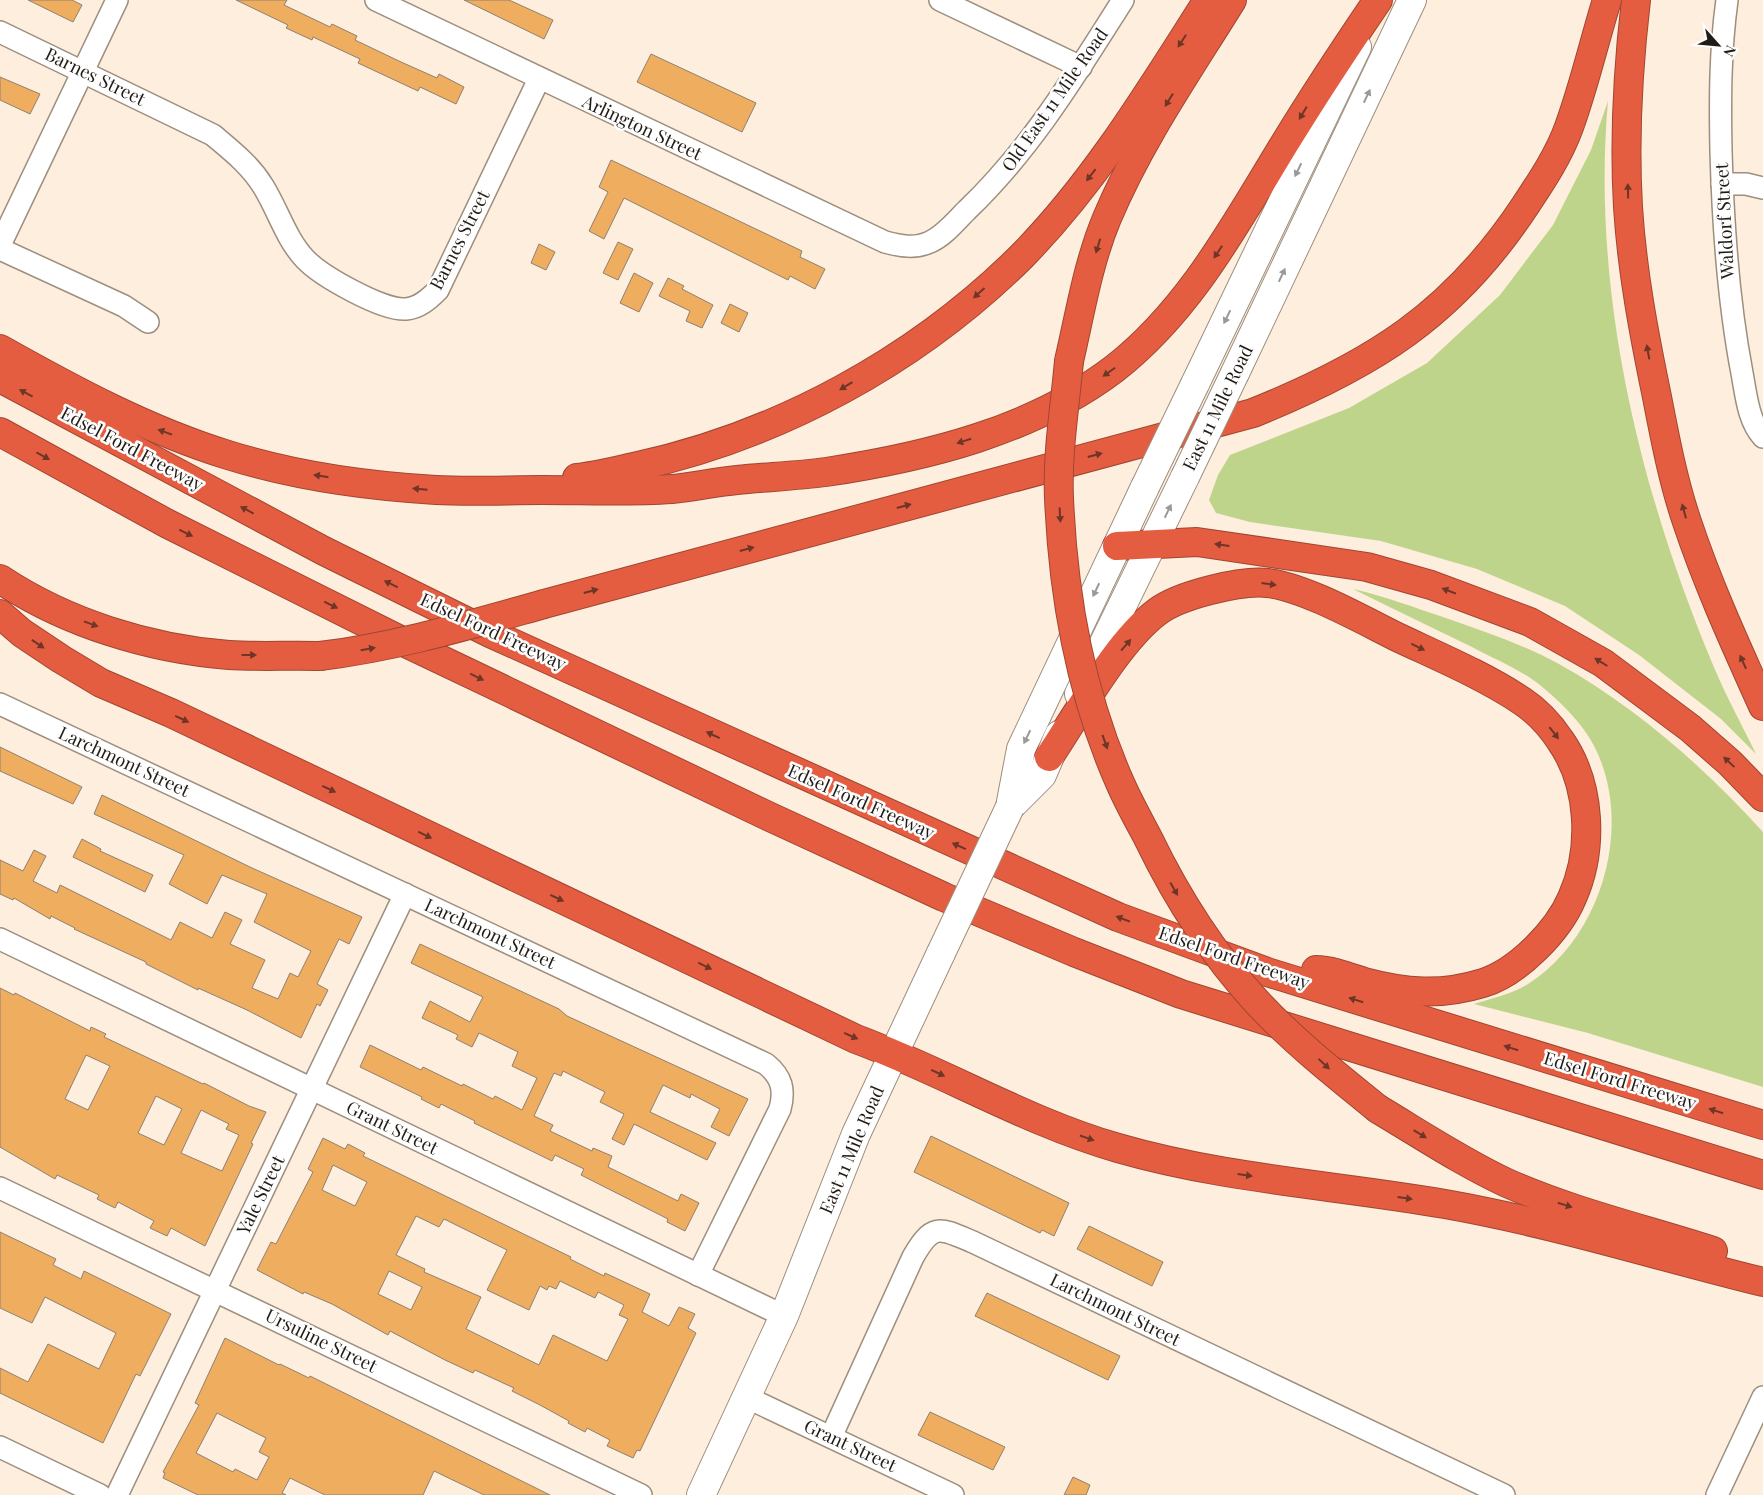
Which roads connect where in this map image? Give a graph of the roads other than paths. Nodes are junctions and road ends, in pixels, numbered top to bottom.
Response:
1 (117, 0) edge
2 (376, 0) edge
3 (940, 0) edge
4 (1123, 0) edge
5 (1208, 0) edge
6 (1232, 0) edge
7 (1379, 0) edge
8 (1412, 0) edge
9 (1607, 0) edge
10 (1636, 0) edge
11 (1726, 0) edge
12 (0, 32) edge
13 (1081, 67) junction
14 (83, 71) junction
15 (539, 79) junction
16 (1722, 184) junction
17 (1763, 188) edge
18 (911, 246) joint
19 (0, 247) edge
20 (148, 322) dead end
21 (0, 349) edge
22 (0, 378) edge
23 (0, 432) edge
24 (1763, 437) edge
25 (469, 490) junction
26 (1152, 545) junction
27 (1117, 546) junction
28 (0, 579) edge
29 (0, 614) edge
30 (0, 704) edge
31 (1763, 706) edge
32 (1049, 757) junction
33 (1763, 797) edge
34 (1010, 807) junction
35 (406, 894) junction
36 (0, 939) edge
37 (1267, 972) junction
38 (893, 1053) junction
39 (312, 1089) junction
40 (1763, 1125) edge
41 (1763, 1175) edge
42 (0, 1188) edge
43 (1763, 1266) edge
44 (698, 1275) junction
45 (1763, 1282) edge
46 (216, 1291) junction
47 (784, 1316) junction
48 (1763, 1397) edge
49 (748, 1398) junction
50 (831, 1437) junction
51 (0, 1447) edge
52 (100, 1495) edge
53 (117, 1495) edge
54 (641, 1495) edge
55 (701, 1495) edge
56 (953, 1495) edge
57 (1504, 1495) edge
58 (1717, 1495) edge

1 - 14 street
2 - 15 street, Arlington Street
3 - 13 street
4 - 13 street, Old East 11 Mile Road
5 -> 25 highway
6 -> 43 highway, bridge
7 -> 25 highway
7 -> 27 main road, East 11 Mile Road, bridge
26 -> 8 main road, East 11 Mile Road, bridge
28 -> 9 highway, bridge
31 -> 10 highway
11 - 16 street, Waldorf Street
12 - 14 street, Barnes Street
13 - 18 street, Old East 11 Mile Road
14 - 15 street, Barnes Street
14 - 19 street
15 - 18 street, Arlington Street
16 - 17 street
16 - 24 street, Waldorf Street
19 - 20 street
25 -> 21 highway
37 -> 22 highway, Edsel Ford Freeway
23 -> 41 highway
26 - 27 highway
26 - 32 main road, East 11 Mile Road
33 -> 26 highway
27 -> 34 main road, East 11 Mile Road
29 -> 38 highway
30 - 35 street, Larchmont Street
32 - 34 main road, East 11 Mile Road
32 -> 37 highway
34 - 38 main road, East 11 Mile Road, bridge
35 - 39 street, Yale Street
35 - 44 street, Larchmont Street
36 - 39 street, Grant Street
40 -> 37 highway, Edsel Ford Freeway
38 -> 45 highway
38 - 47 main road, East 11 Mile Road
39 - 44 street, Grant Street
39 - 46 street, Yale Street
42 - 46 street, Ursuline Street
44 - 47 street, Grant Street
46 - 53 street, Yale Street
46 - 54 street, Ursuline Street
47 - 49 main road, East 11 Mile Road
48 - 58 street
49 - 50 street, Grant Street
49 - 55 main road, East 11 Mile Road
50 - 56 street, Grant Street
50 - 57 street, Larchmont Street
51 - 52 street

